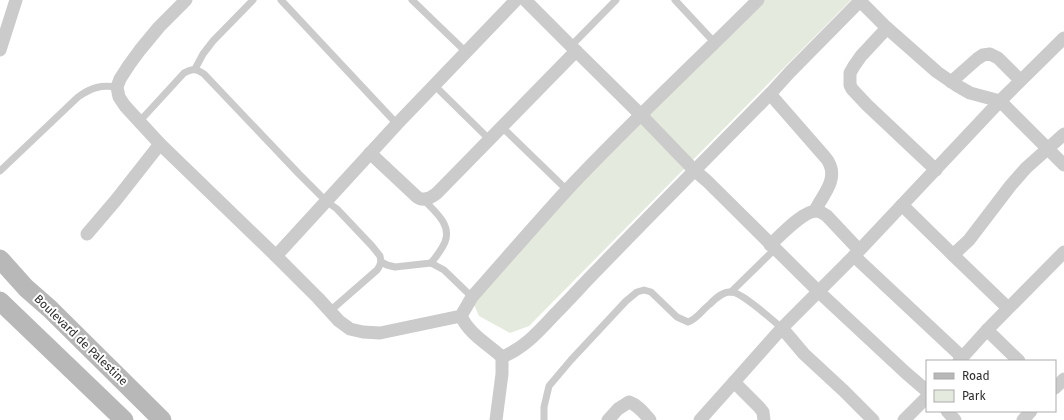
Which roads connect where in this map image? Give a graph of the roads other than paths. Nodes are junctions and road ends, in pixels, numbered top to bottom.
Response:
1 (16, 0) edge
2 (186, 0) edge
3 (252, 0) edge
4 (281, 0) edge
5 (412, 0) edge
6 (516, 0) edge
7 (525, 0) edge
8 (616, 0) edge
9 (758, 0) edge
10 (860, 0) edge
11 (680, 1) edge
12 (887, 28) junction
13 (1064, 38) edge
14 (715, 43) junction
15 (573, 49) junction
16 (0, 50) edge
17 (466, 52) junction
18 (195, 69) junction
19 (1020, 80) junction
20 (951, 82) junction
21 (434, 85) junction
22 (118, 87) junction
23 (770, 94) junction
24 (1000, 101) junction
25 (641, 115) junction
26 (139, 122) junction
27 (397, 124) junction
28 (502, 126) junction
29 (1064, 134) edge
30 (489, 139) junction
31 (160, 144) junction
32 (1047, 149) junction
33 (370, 153) junction
34 (1064, 165) edge
35 (694, 170) junction
36 (936, 170) junction
37 (0, 171) edge
38 (567, 190) junction
39 (423, 200) junction
40 (326, 201) junction
41 (902, 205) junction
42 (815, 211) junction
43 (87, 234) dead end
44 (773, 247) junction
45 (1064, 252) edge
46 (857, 253) junction
47 (953, 255) junction
48 (276, 256) junction
49 (0, 259) edge
50 (380, 262) junction
51 (431, 263) junction
52 (731, 292) junction
53 (819, 292) junction
54 (472, 297) junction
55 (0, 301) edge
56 (1008, 308) junction
57 (330, 311) junction
58 (461, 316) junction
59 (782, 328) junction
60 (987, 330) junction
61 (502, 356) junction
62 (961, 359) edge
63 (1018, 360) edge
64 (1064, 378) edge
65 (734, 382) junction
66 (1056, 387) edge
67 (926, 390) edge
68 (926, 398) edge
69 (948, 412) edge
70 (766, 417) edge
71 (124, 420) edge
72 (162, 420) edge
73 (496, 420) edge
74 (544, 420) edge
75 (608, 420) edge
76 (650, 420) edge
77 (700, 420) edge
78 (873, 420) edge
79 (904, 420) edge
80 (955, 420) edge

1 - 16 street
2 - 22 street
3 - 18 lane
4 - 27 lane
5 - 17 lane
6 - 17 street
7 - 15 street
8 - 15 lane
9 - 14 street
10 - 12 street
10 - 23 street
11 - 14 lane
12 - 20 street
12 - 36 street
13 - 19 street
14 - 25 street
15 - 25 street
15 - 28 street
17 - 21 street
18 - 26 lane
18 - 40 lane
19 - 20 street
19 - 24 street
20 - 24 street
21 - 27 street
21 - 30 lane
22 - 26 street
22 - 37 lane
23 - 35 street
23 - 42 street
24 - 32 street
24 - 36 street
25 - 35 street
25 - 38 street
26 - 31 street
27 - 33 street
28 - 30 street
28 - 38 lane
29 - 32 street
30 - 39 street
31 - 43 street
31 - 48 street
32 - 34 street
32 - 47 street
33 - 39 street
33 - 40 street
35 - 44 street
35 - 61 street
36 - 41 street
38 - 54 street
39 - 51 lane
40 - 48 street
40 - 50 lane
41 - 46 street
41 - 47 street
42 - 44 street
42 - 46 street
44 - 52 lane
44 - 53 street
45 - 56 street
46 - 53 street
46 - 62 street
47 - 56 street
48 - 57 street
49 - 72 street, Boulevard de Palestine
50 - 51 lane
50 - 57 lane
51 - 54 lane
52 - 59 lane
52 - 74 lane
53 - 59 street
53 - 67 street
54 - 58 street
55 - 71 street
56 - 60 street
57 - 58 street
58 - 61 street
59 - 65 street
59 - 78 street
60 - 62 street
60 - 63 street
61 - 73 street
64 - 66 street
65 - 70 street
65 - 77 street
68 - 79 street
69 - 80 street
75 - 76 street

